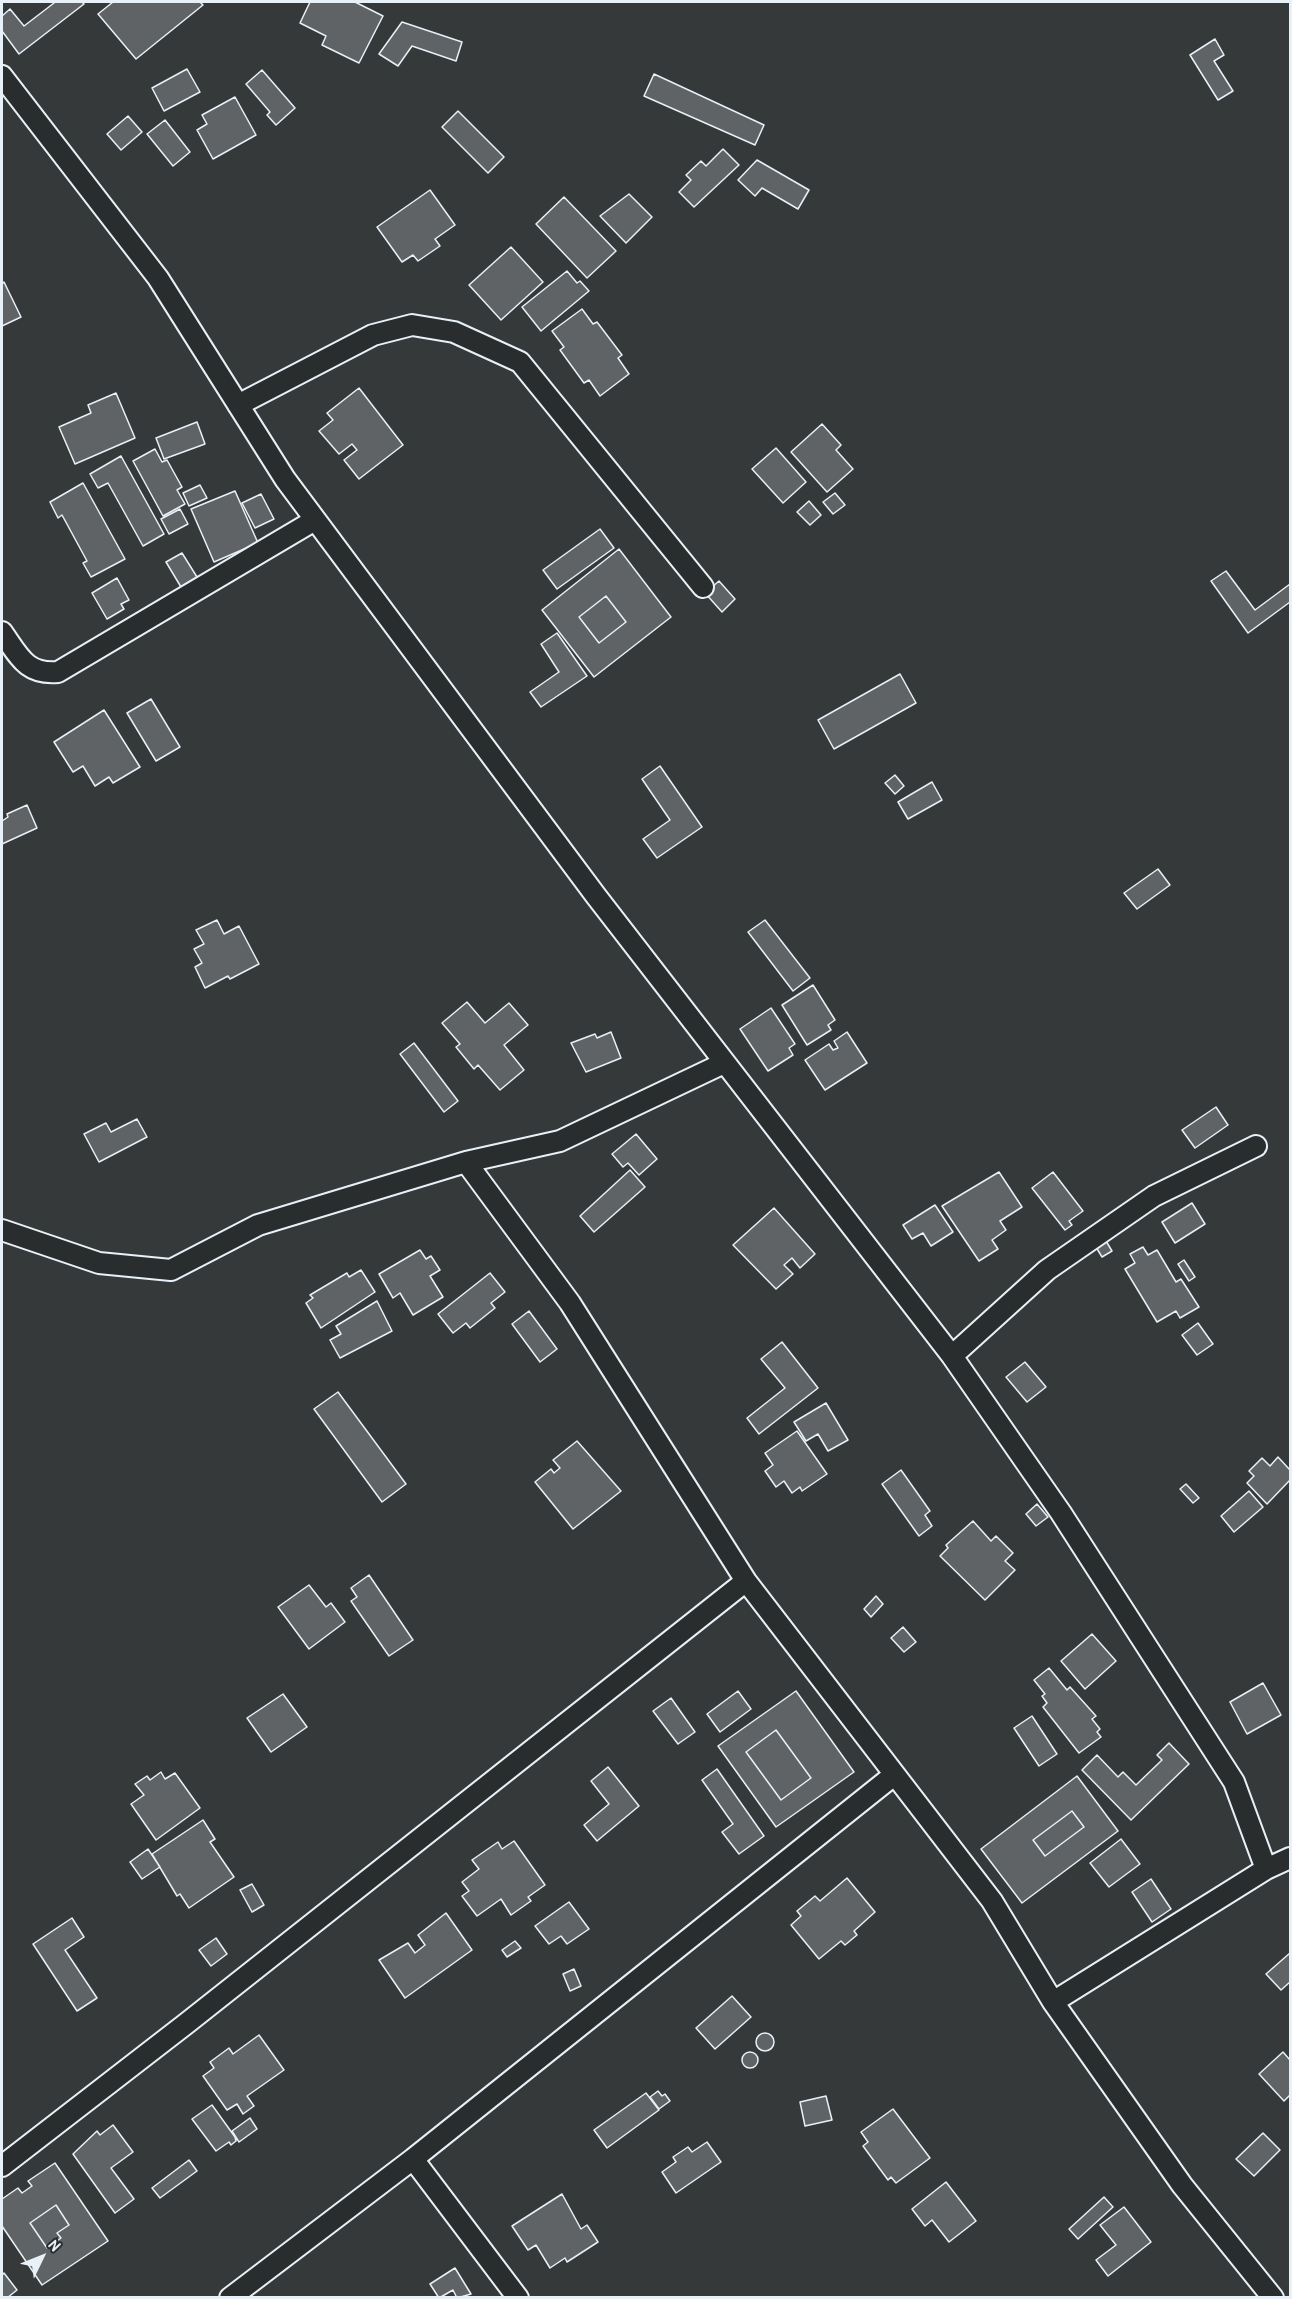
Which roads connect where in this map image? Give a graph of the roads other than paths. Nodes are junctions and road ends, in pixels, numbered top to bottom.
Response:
1 (2, 76) edge
2 (238, 405) junction
3 (315, 520) junction
4 (703, 587) dead end
5 (2, 632) edge
6 (724, 1064) junction
7 (1256, 1146) dead end
8 (466, 1162) junction
9 (2, 1230) edge
10 (952, 1356) junction
11 (746, 1581) junction
12 (894, 1775) junction
13 (1290, 1858) edge
14 (1266, 1869) junction
15 (1053, 2002) junction
16 (413, 2159) junction
17 (2, 2166) edge
18 (230, 2298) edge
19 (518, 2298) edge
20 (1273, 2298) edge

1 - 2 street
2 - 3 street
2 - 4 street
3 - 5 street
3 - 6 street
6 - 8 street
6 - 10 street
7 - 10 street
8 - 9 street
8 - 11 street
10 - 14 street
11 - 12 street
11 - 17 street
12 - 15 street
12 - 16 street
13 - 14 street
14 - 15 street
15 - 20 street
16 - 18 street
16 - 19 street

